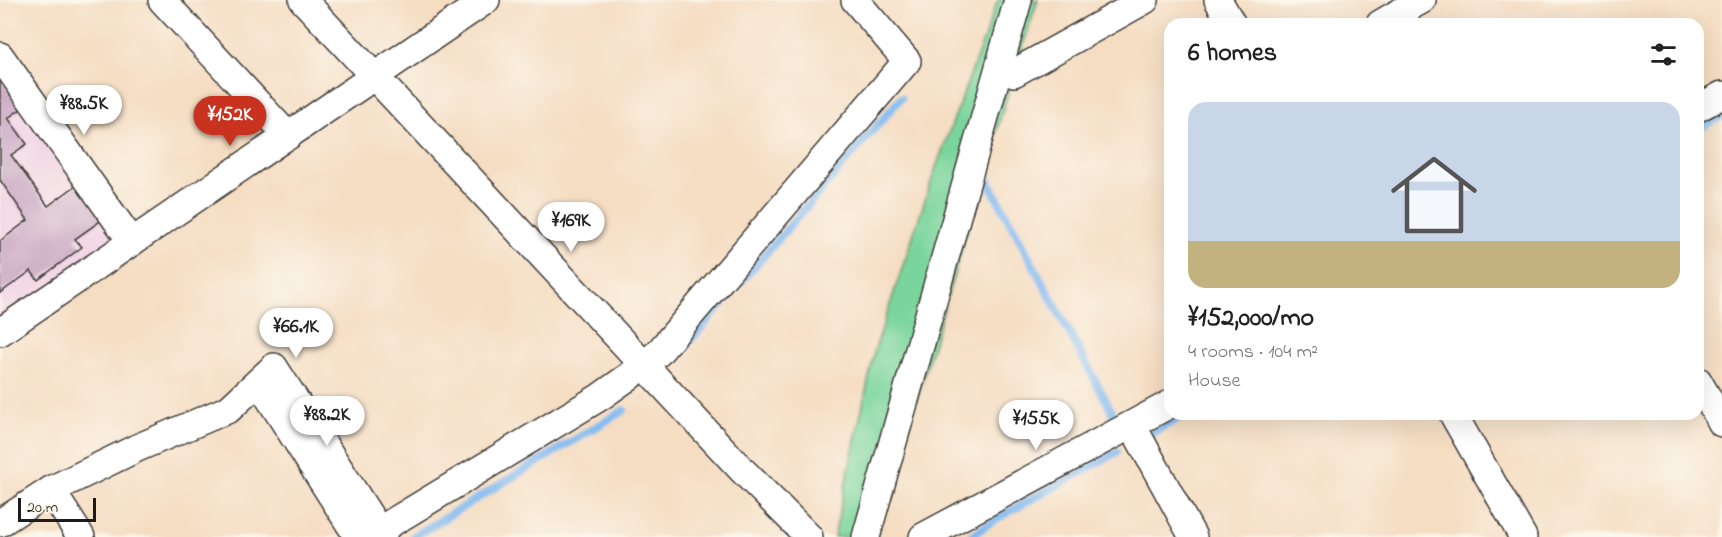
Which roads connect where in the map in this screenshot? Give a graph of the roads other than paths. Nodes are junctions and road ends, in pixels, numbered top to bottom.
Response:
1 (162, 0) edge
2 (303, 0) edge
3 (486, 0) edge
4 (855, 0) edge
5 (1018, 0) edge
6 (1145, 0) edge
7 (1218, 0) edge
8 (1410, 11) edge
9 (1228, 18) edge
10 (1394, 18) edge
11 (0, 56) edge
12 (1014, 73) dead end
13 (376, 76) junction
14 (1722, 95) edge
15 (1704, 105) edge
16 (288, 136) junction
17 (132, 242) junction
18 (0, 332) edge
19 (645, 365) junction
20 (1704, 392) edge
21 (1164, 407) edge
22 (1456, 420) edge
23 (1722, 423) edge
24 (1132, 425) junction
25 (51, 490) junction
26 (0, 523) edge
27 (372, 535) edge
28 (81, 537) edge
29 (808, 537) edge
30 (866, 537) edge
31 (923, 537) edge
32 (1194, 537) edge
33 (1523, 537) edge

1 - 16 street
2 - 13 street
3 - 13 street
4 - 19 street
5 - 30 street
6 - 12 street
7 - 9 street
8 - 10 street
11 - 17 street
13 - 16 street
13 - 19 street
14 - 15 street
16 - 17 street
17 - 18 street
19 - 27 street
19 - 29 street
20 - 23 street
21 - 24 street
22 - 33 street
24 - 31 street
24 - 32 street
25 - 26 street
25 - 27 street
25 - 28 street

